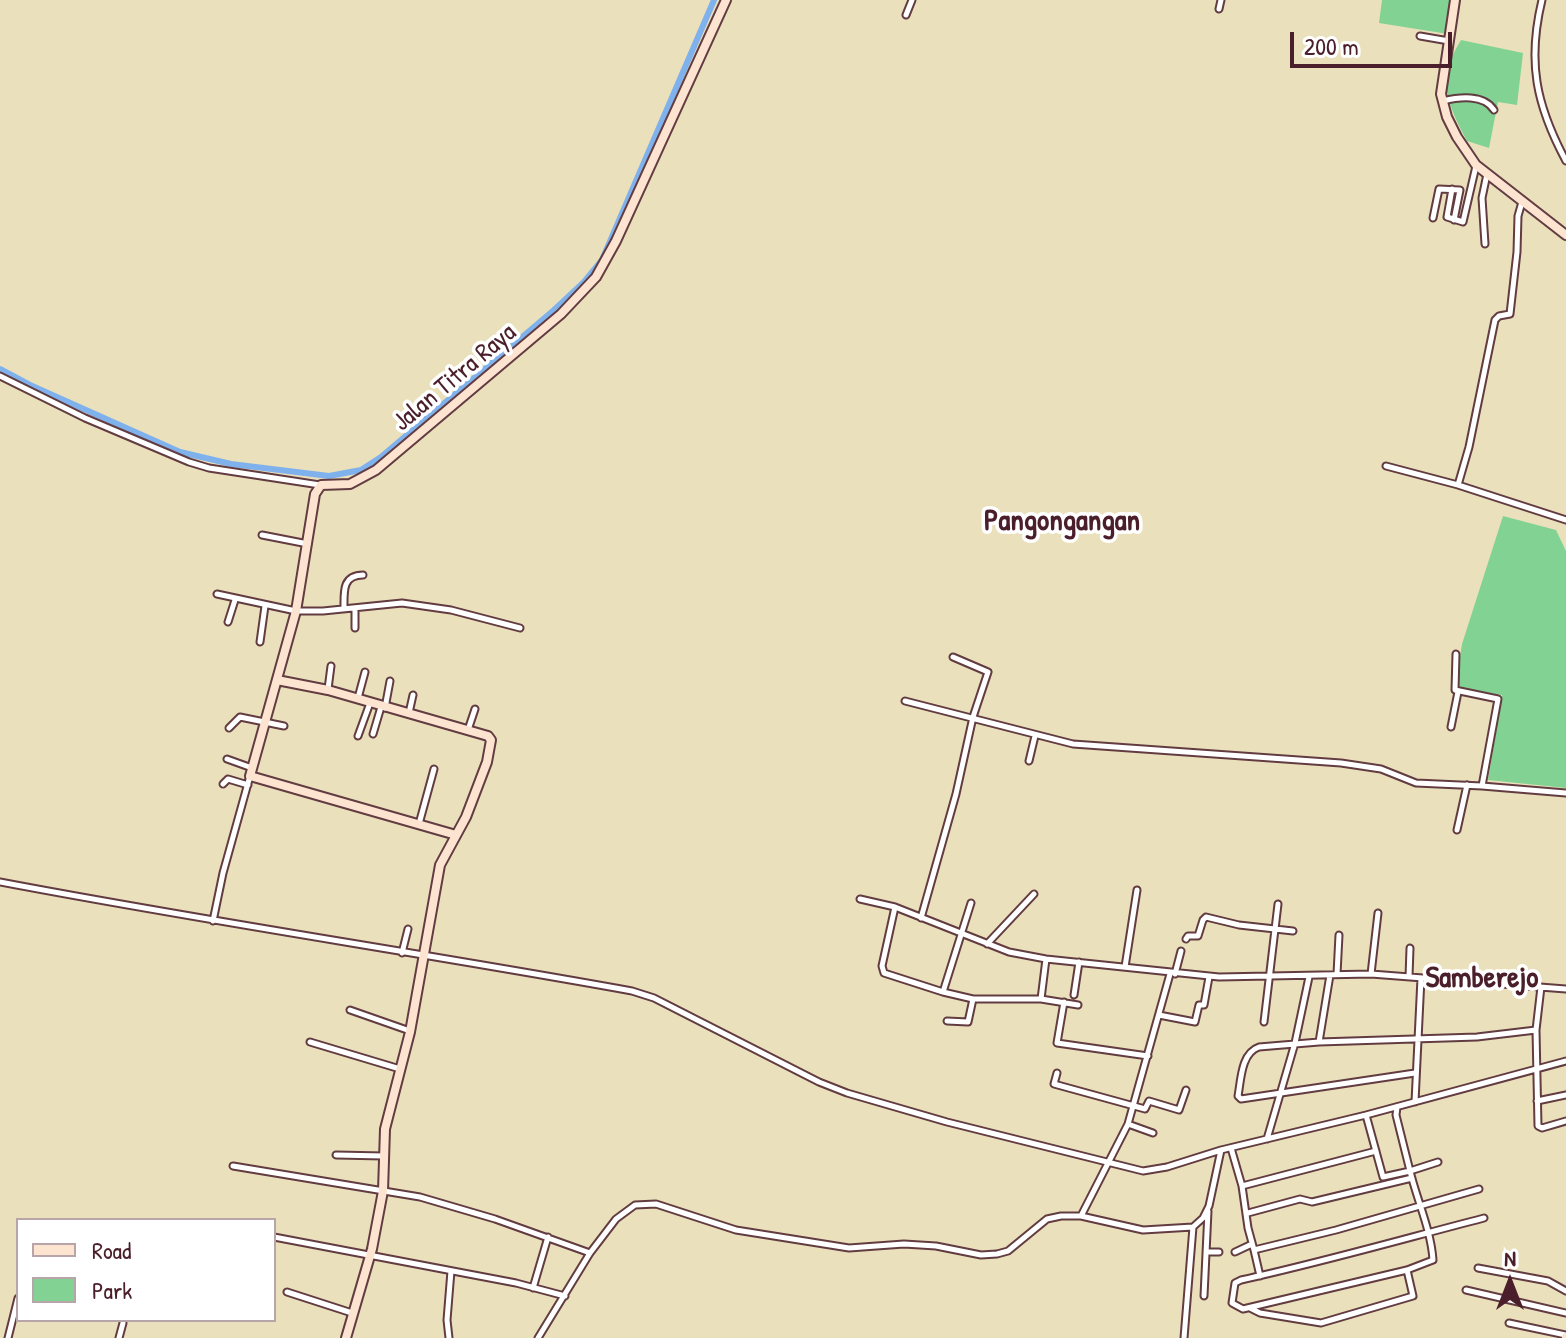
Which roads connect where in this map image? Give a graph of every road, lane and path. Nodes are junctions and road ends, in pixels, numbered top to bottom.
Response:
1 (726, 0) edge
2 (912, 0) edge
3 (1221, 0) edge
4 (1455, 0) edge
5 (1542, 0) edge
6 (1219, 9) dead end
7 (906, 15) dead end
8 (1420, 36) dead end
9 (1450, 42) junction
10 (1442, 101) junction
11 (1494, 110) dead end
12 (1566, 161) edge
13 (1476, 165) junction
14 (1487, 174) junction
15 (1452, 189) junction
16 (1460, 190) junction
17 (1470, 192) junction
18 (1522, 201) junction
19 (1449, 203) junction
20 (1458, 205) junction
21 (1467, 207) junction
22 (1433, 218) dead end
23 (1454, 220) junction
24 (1566, 235) edge
25 (1485, 244) dead end
26 (0, 376) edge
27 (1386, 466) dead end
28 (321, 485) junction
29 (1458, 485) junction
30 (1566, 520) edge
31 (262, 535) dead end
32 (308, 544) junction
33 (363, 575) dead end
34 (217, 594) dead end
35 (235, 600) junction
36 (265, 606) junction
37 (355, 608) junction
38 (344, 609) junction
39 (296, 611) junction
40 (228, 622) dead end
41 (355, 628) dead end
42 (520, 628) dead end
43 (260, 642) dead end
44 (1456, 654) dead end
45 (953, 657) dead end
46 (331, 666) dead end
47 (365, 672) dead end
48 (277, 680) junction
49 (390, 681) dead end
50 (328, 690) junction
51 (1458, 692) junction
52 (413, 695) dead end
53 (358, 699) junction
54 (905, 701) dead end
55 (370, 703) junction
56 (383, 707) junction
57 (475, 709) dead end
58 (409, 713) junction
59 (973, 717) junction
60 (265, 723) junction
61 (284, 726) dead end
62 (1451, 727) dead end
63 (229, 728) dead end
64 (468, 731) junction
65 (373, 734) dead end
66 (358, 736) dead end
67 (1035, 736) junction
68 (227, 759) dead end
69 (1029, 761) dead end
70 (434, 769) dead end
71 (250, 776) junction
72 (223, 784) dead end
73 (1467, 785) junction
74 (1482, 786) junction
75 (1566, 793) edge
76 (419, 824) junction
77 (1457, 830) dead end
78 (456, 835) junction
79 (0, 882) edge
80 (1137, 890) dead end
81 (1034, 894) dead end
82 (860, 899) dead end
83 (971, 903) dead end
84 (1278, 904) dead end
85 (895, 907) junction
86 (1378, 913) dead end
87 (921, 918) junction
88 (213, 921) junction
89 (408, 929) dead end
90 (1275, 930) junction
91 (1293, 931) dead end
92 (961, 935) junction
93 (1339, 935) dead end
94 (1186, 939) dead end
95 (987, 944) junction
96 (1410, 948) dead end
97 (1181, 951) dead end
98 (402, 953) junction
99 (423, 956) junction
100 (1046, 959) junction
101 (1079, 962) junction
102 (1125, 967) junction
103 (1172, 974) junction
104 (1371, 974) junction
105 (1334, 975) junction
106 (1209, 977) junction
107 (1271, 977) junction
108 (1309, 977) junction
109 (1409, 977) junction
110 (1421, 978) junction
111 (1541, 987) junction
112 (1566, 989) edge
113 (943, 992) junction
114 (1074, 995) dead end
115 (973, 999) junction
116 (1041, 999) junction
117 (1064, 1002) junction
118 (1078, 1005) dead end
119 (350, 1010) dead end
120 (1159, 1015) junction
121 (947, 1021) dead end
122 (1264, 1022) dead end
123 (1536, 1030) junction
124 (410, 1032) junction
125 (1418, 1040) junction
126 (310, 1042) dead end
127 (1319, 1042) junction
128 (1295, 1043) junction
129 (1148, 1056) junction
130 (1566, 1061) edge
131 (401, 1070) junction
132 (1535, 1070) junction
133 (1057, 1073) dead end
134 (1415, 1073) junction
135 (1186, 1090) dead end
136 (1281, 1091) junction
137 (1566, 1095) edge
138 (1537, 1101) junction
139 (1415, 1102) junction
140 (1134, 1105) junction
141 (1397, 1107) junction
142 (1366, 1115) junction
143 (1566, 1121) edge
144 (1128, 1124) junction
145 (1153, 1133) dead end
146 (1267, 1139) junction
147 (1231, 1148) junction
148 (1221, 1150) junction
149 (1376, 1151) junction
150 (336, 1155) dead end
151 (384, 1156) junction
152 (1438, 1162) dead end
153 (1108, 1163) junction
154 (233, 1166) dead end
155 (1411, 1174) junction
156 (1242, 1186) junction
157 (1479, 1189) dead end
158 (383, 1191) junction
159 (1420, 1204) junction
160 (1209, 1206) junction
161 (1248, 1213) junction
162 (1081, 1216) junction
163 (1484, 1218) dead end
164 (1193, 1227) junction
165 (1427, 1233) junction
166 (276, 1237) edge
167 (548, 1237) junction
168 (1253, 1247) junction
169 (1206, 1252) junction
170 (1219, 1252) dead end
171 (1235, 1252) dead end
172 (590, 1253) junction
173 (370, 1257) junction
174 (1478, 1268) dead end
175 (1407, 1270) junction
176 (452, 1271) junction
177 (1260, 1276) junction
178 (533, 1288) junction
179 (1466, 1290) dead end
180 (1566, 1291) edge
181 (287, 1292) dead end
182 (565, 1296) junction
183 (1204, 1296) dead end
184 (16, 1306) edge
185 (1249, 1308) junction
186 (352, 1313) junction
187 (1566, 1313) edge
188 (123, 1323) dead end
189 (1509, 1323) dead end
190 (1566, 1337) edge
191 (8, 1338) edge
192 (119, 1338) edge
193 (346, 1338) edge
194 (449, 1338) edge
195 (538, 1338) edge
196 (1184, 1338) edge

1 - 28 street, Jalan Titra Raya
2 - 7 street
3 - 6 street
4 - 9 street
5 - 12 street
8 - 9 street
9 - 10 street
10 - 11 street
10 - 13 street
13 - 14 street
13 - 17 street
14 - 18 street
14 - 25 street
15 - 16 street
15 - 19 street
15 - 22 street
16 - 17 street
16 - 20 street
17 - 21 street
18 - 24 street
18 - 29 street
19 - 20 street
19 - 23 street
20 - 21 street
20 - 23 street
21 - 23 street
26 - 28 street
27 - 29 street
28 - 32 street
29 - 30 street
31 - 32 street
32 - 39 street
33 - 38 street
34 - 35 street
35 - 36 street
35 - 40 street
36 - 39 street
36 - 43 street
37 - 38 street
37 - 41 street
37 - 42 street
38 - 39 street
39 - 48 street
44 - 51 street
45 - 59 street
46 - 50 street
47 - 53 street
48 - 50 street
48 - 60 street
49 - 56 street
50 - 53 street
51 - 62 street
51 - 74 street
52 - 58 street
53 - 55 street
54 - 59 street
55 - 56 street
55 - 66 street
56 - 58 street
56 - 65 street
57 - 64 street
58 - 64 street
59 - 67 street
59 - 87 street
60 - 61 street
60 - 63 street
60 - 71 street
64 - 78 street
67 - 69 street
67 - 73 street
68 - 71 street
70 - 76 street
71 - 72 street
71 - 76 street
71 - 88 street
73 - 74 street
73 - 77 street
74 - 75 street
76 - 78 street
78 - 99 street
79 - 88 street
80 - 102 street
81 - 95 street
82 - 85 street
83 - 92 street
84 - 90 street
85 - 87 street
85 - 113 street
86 - 104 street
87 - 92 street
88 - 98 street
89 - 98 street
90 - 91 street
90 - 94 street
90 - 107 street
92 - 95 street
92 - 113 street
93 - 105 street
95 - 100 street
96 - 109 street
97 - 103 street
98 - 99 street
99 - 124 street
99 - 153 street
100 - 101 street
100 - 116 street
101 - 102 street
101 - 114 street
102 - 103 street
103 - 106 street
103 - 120 street
104 - 105 street
104 - 109 street
105 - 108 street
105 - 127 street
106 - 107 street
106 - 120 street
107 - 108 street
107 - 122 street
108 - 128 street
109 - 110 street
110 - 111 street
110 - 125 street
111 - 112 street
111 - 123 street
113 - 115 street
115 - 116 street
115 - 121 street
116 - 117 street
117 - 118 street
117 - 129 street
119 - 124 street
120 - 129 street
123 - 125 street
123 - 132 street
124 - 131 street
125 - 127 street
125 - 134 street
126 - 131 street
127 - 128 street
128 - 136 street
128 - 136 street
129 - 140 street
130 - 132 street
131 - 151 street
132 - 138 street
132 - 139 street
133 - 140 street
134 - 136 street
134 - 139 street
135 - 140 street
136 - 146 street
137 - 138 street
138 - 143 street
139 - 141 street
140 - 144 street
141 - 142 street
141 - 155 street
142 - 146 street
142 - 149 street
144 - 145 street
144 - 153 street
146 - 147 street
147 - 148 street
147 - 156 street
148 - 153 street
148 - 160 street
149 - 155 street
149 - 156 street
150 - 151 street
151 - 158 street
152 - 155 street
153 - 162 street
154 - 158 street
155 - 159 street
155 - 161 street
156 - 161 street
157 - 159 street
158 - 167 street
158 - 173 street
159 - 165 street
159 - 168 street
160 - 164 street
160 - 169 street
161 - 168 street
162 - 164 street
162 - 172 street
163 - 165 street
164 - 196 street
165 - 175 street
165 - 177 street
166 - 173 street
167 - 172 street
167 - 178 street
168 - 171 street
168 - 177 street
169 - 170 street
169 - 183 street
172 - 182 street
173 - 176 street
173 - 186 street
174 - 180 street
175 - 185 street
175 - 185 street
176 - 178 street
176 - 194 street
177 - 185 street
178 - 182 street
179 - 187 street
181 - 186 street
182 - 195 street
184 - 191 street
186 - 193 street
188 - 192 street
189 - 190 street

